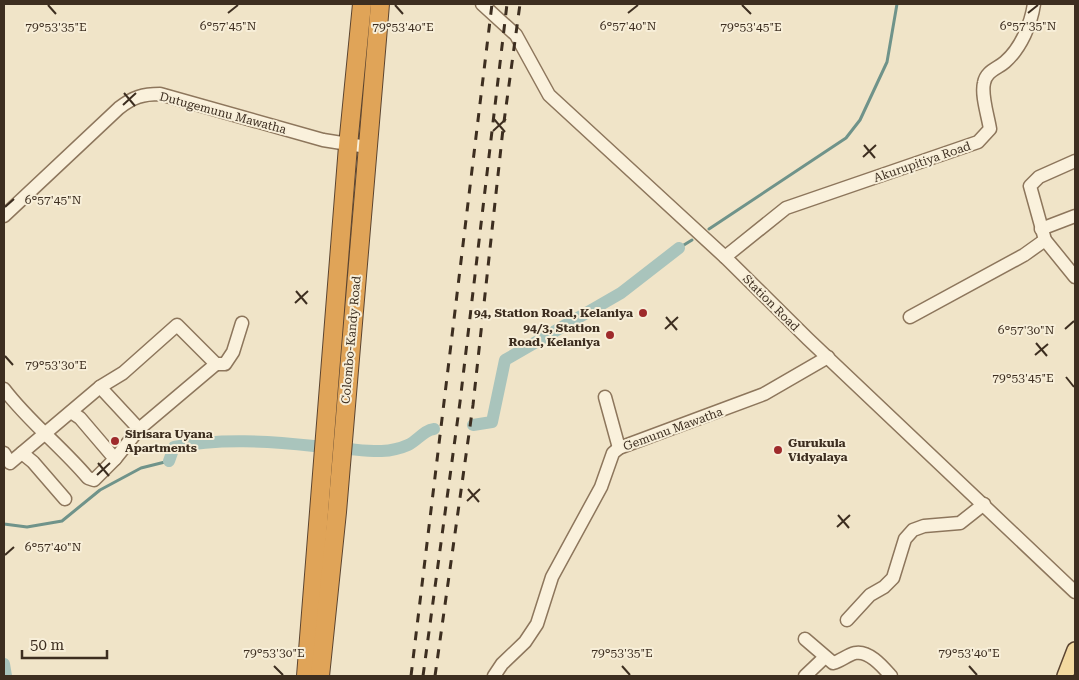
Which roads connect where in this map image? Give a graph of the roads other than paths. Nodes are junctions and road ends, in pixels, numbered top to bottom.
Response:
1 (362, 4) edge
2 (380, 4) edge
3 (482, 4) edge
4 (1034, 4) edge
5 (348, 146) junction
6 (367, 147) junction
7 (1075, 161) edge
8 (4, 216) edge
9 (1075, 216) edge
10 (1043, 234) junction
11 (725, 257) junction
12 (1075, 277) edge
13 (910, 316) dead end
14 (242, 324) dead end
15 (828, 357) junction
16 (216, 364) junction
17 (100, 387) junction
18 (4, 389) edge
19 (605, 397) dead end
20 (71, 412) junction
21 (139, 429) junction
22 (45, 433) junction
23 (619, 448) junction
24 (4, 453) edge
25 (22, 453) junction
26 (115, 459) junction
27 (65, 499) dead end
28 (984, 504) junction
29 (1075, 592) edge
30 (846, 620) dead end
31 (805, 639) dead end
32 (1075, 650) edge
33 (825, 657) junction
34 (306, 676) edge
35 (320, 676) edge
36 (494, 676) edge
37 (805, 676) edge
38 (891, 676) edge
39 (1065, 676) edge

1 - 5 highway, Colombo-Kandy Road
2 - 6 highway, Colombo-Kandy Road
3 - 11 street, Station Road
4 - 11 street, Akurupitiya Road
5 - 6 street, Dutugemunu Mawatha
5 - 8 street, Dutugemunu Mawatha
5 - 34 highway, Colombo-Kandy Road
6 - 35 highway, Colombo-Kandy Road
7 - 10 street
9 - 10 street
10 - 12 street
10 - 13 street
11 - 15 street, Station Road
14 - 16 street
15 - 23 street, Gemunu Mawatha
15 - 28 street, Station Road
16 - 17 street
16 - 21 street
17 - 20 street
17 - 21 street
18 - 22 street
19 - 23 street
20 - 22 street
20 - 26 street
21 - 26 street
22 - 25 street
22 - 26 street
23 - 36 street, Gemunu Mawatha
24 - 25 street
25 - 27 street
28 - 29 street, Station Road
28 - 30 street
31 - 33 street
32 - 39 main road
33 - 37 street
33 - 38 street

